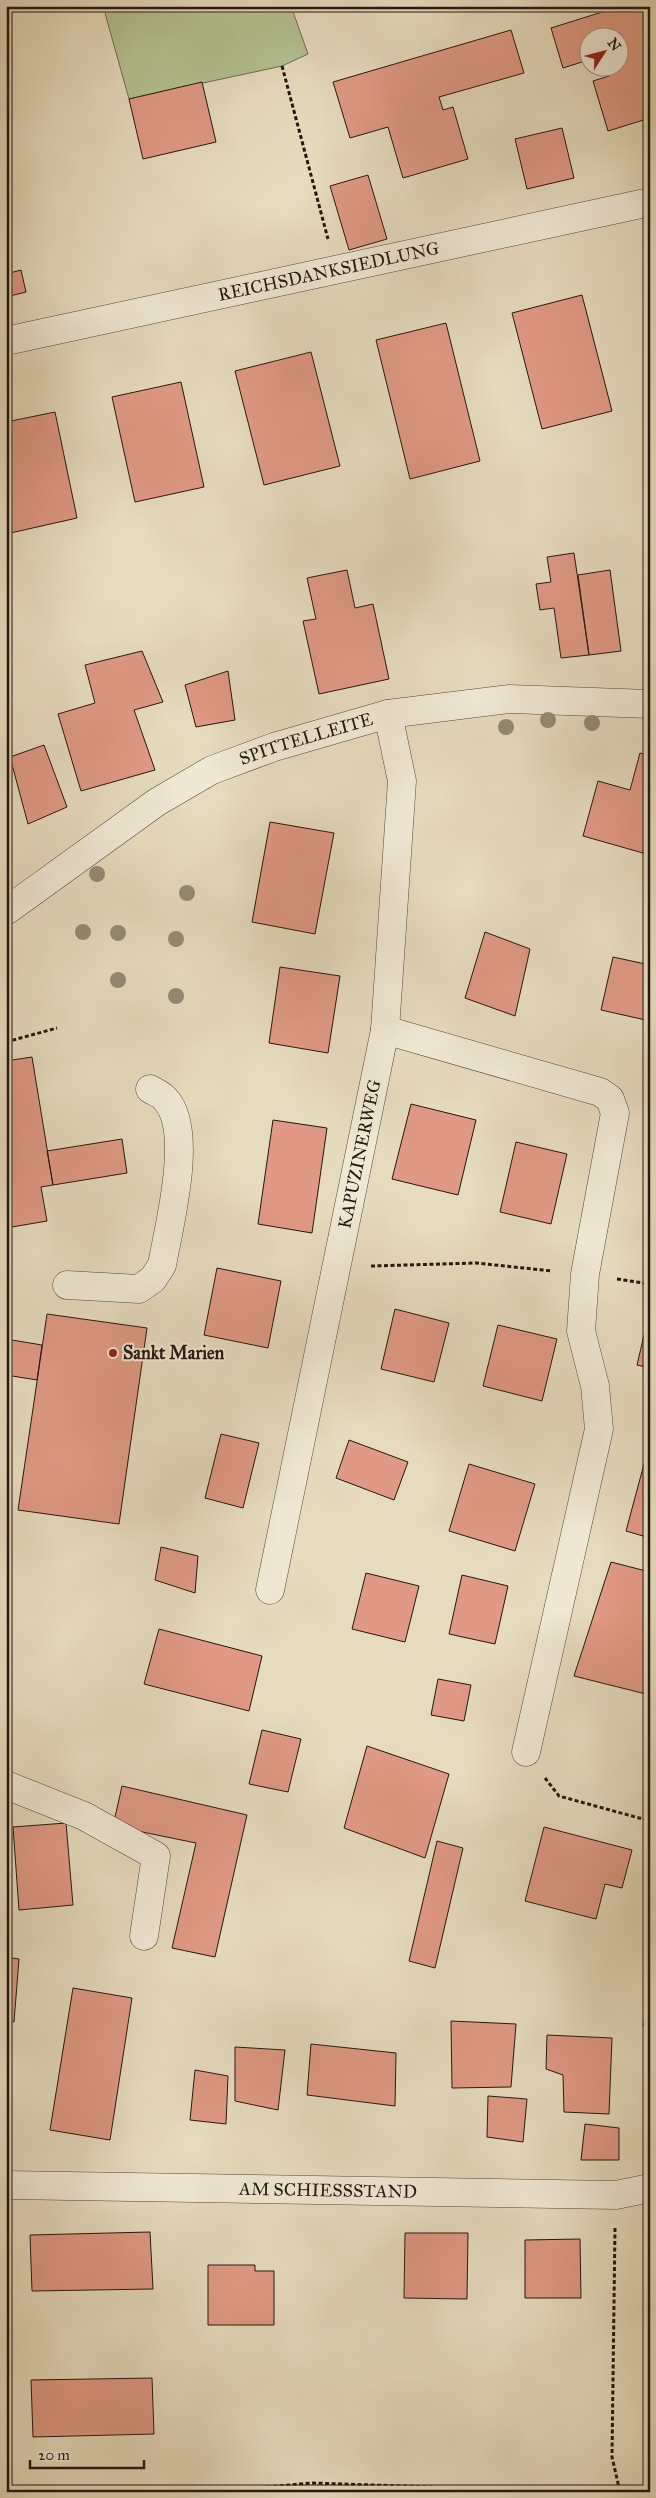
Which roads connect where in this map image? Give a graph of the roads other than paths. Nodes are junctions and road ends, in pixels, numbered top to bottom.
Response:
1 (650, 202) edge
2 (6, 341) edge
3 (650, 704) edge
4 (388, 714) junction
5 (6, 911) edge
6 (385, 1030) junction
7 (150, 1089) dead end
8 (67, 1285) dead end
9 (270, 1590) dead end
10 (526, 1752) road end
11 (6, 1785) edge
12 (144, 1936) dead end
13 (6, 2185) edge
14 (650, 2188) edge

1 - 2 street, REICHSDANKSIEDLUNG
3 - 4 street, SPITTELLEITE
4 - 5 street, SPITTELLEITE
4 - 6 street, KAPUZINERWEG
6 - 9 street, KAPUZINERWEG
6 - 10 street
7 - 8 street
11 - 12 street
13 - 14 street, AM SCHIESSSTAND

